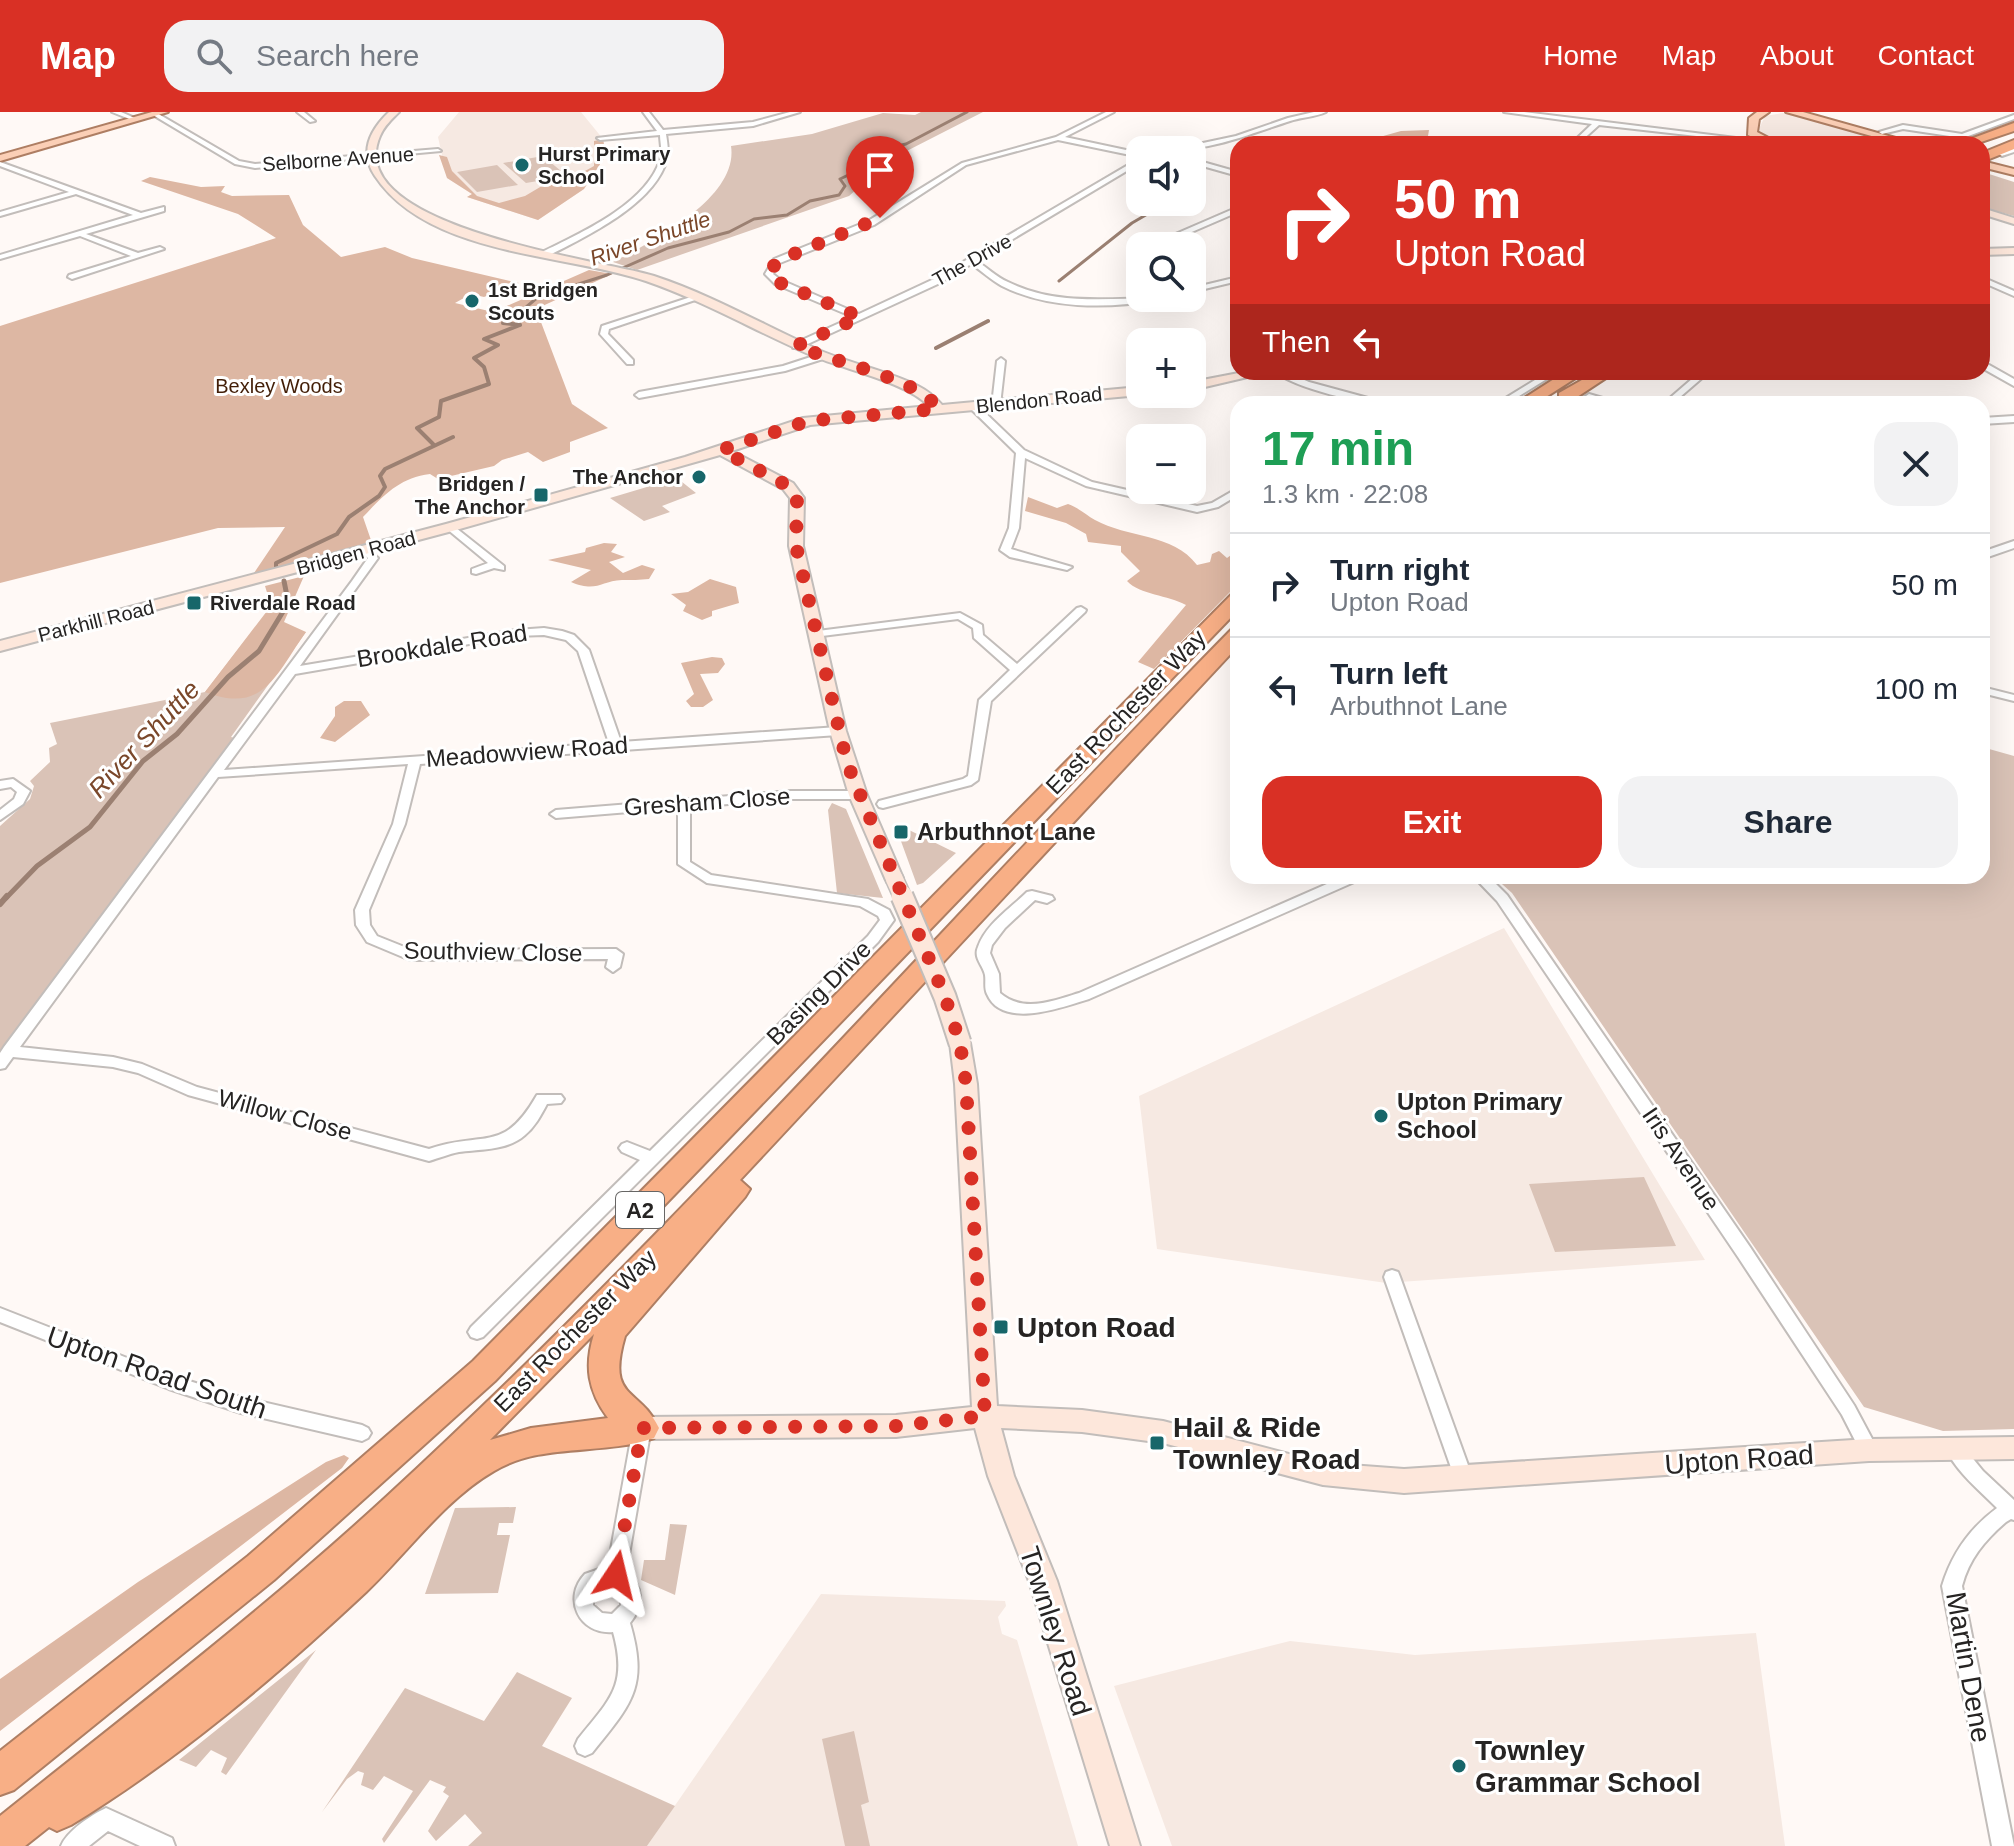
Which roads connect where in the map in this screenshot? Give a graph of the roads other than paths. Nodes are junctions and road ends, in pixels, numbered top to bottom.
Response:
1 (115, 112) edge
2 (300, 112) edge
3 (394, 112) edge
4 (646, 112) edge
5 (797, 112) edge
6 (1100, 112) edge
7 (1110, 112) edge
8 (1323, 112) edge
9 (1507, 112) edge
10 (1747, 112) edge
11 (1764, 112) edge
12 (1791, 112) edge
13 (1808, 112) edge
14 (159, 113) edge
15 (2014, 117) edge
16 (326, 118) dead end
17 (134, 119) junction
18 (1597, 123) junction
19 (2014, 129) edge
20 (1882, 132) junction
21 (663, 133) junction
22 (1067, 135) junction
23 (1243, 136) edge
24 (1583, 136) edge
25 (1702, 136) edge
26 (1742, 136) edge
27 (1757, 136) edge
28 (1882, 136) edge
29 (1897, 136) edge
30 (1990, 136) tunnel mouth
31 (600, 138) dead end
32 (1058, 138) junction
33 (1230, 139) edge
34 (1990, 140) tunnel mouth
35 (1206, 144) edge
36 (2014, 144) edge
37 (438, 151) dead end
38 (1126, 151) edge
39 (1126, 152) edge
40 (2002, 154) dead end
41 (1990, 156) tunnel mouth
42 (371, 157) junction
43 (0, 158) edge
44 (1990, 160) tunnel mouth
45 (0, 164) edge
46 (1126, 164) edge
47 (1206, 166) edge
48 (2014, 170) edge
49 (1230, 172) edge
50 (76, 192) junction
51 (161, 209) dead end
52 (1230, 212) edge
53 (0, 214) edge
54 (1990, 214) edge
55 (140, 215) junction
56 (2014, 221) edge
57 (1184, 232) edge
58 (83, 235) junction
59 (160, 249) dead end
60 (2014, 251) edge
61 (1990, 252) edge
62 (545, 254) junction
63 (138, 256) junction
64 (0, 257) edge
65 (971, 261) junction
66 (72, 277) dead end
67 (1230, 281) edge
68 (1990, 283) edge
69 (1206, 287) edge
70 (2014, 294) edge
71 (700, 297) junction
72 (1126, 300) edge
73 (860, 317) junction
74 (796, 346) junction
75 (820, 357) junction
76 (1001, 361) dead end
77 (630, 362) dead end
78 (1990, 369) edge
79 (1230, 379) edge
80 (1297, 380) edge
81 (1540, 380) edge
82 (1564, 380) edge
83 (1594, 380) edge
84 (1696, 380) edge
85 (2013, 382) edge
86 (1206, 383) edge
87 (1126, 392) edge
88 (639, 395) dead end
89 (1353, 396) edge
90 (1514, 396) edge
91 (1536, 396) edge
92 (1567, 396) edge
93 (1676, 396) edge
94 (996, 405) junction
95 (974, 407) junction
96 (938, 409) junction
97 (2014, 419) edge
98 (1990, 420) edge
99 (721, 450) junction
100 (1021, 452) junction
101 (1230, 495) edge
102 (451, 527) junction
103 (2014, 544) edge
104 (366, 551) junction
105 (1990, 553) edge
106 (1067, 567) dead end
107 (476, 571) dead end
108 (284, 573) joint
109 (1230, 607) edge
110 (1081, 610) dead end
111 (814, 634) junction
112 (1230, 643) edge
113 (0, 646) edge
114 (1017, 670) junction
115 (290, 671) junction
116 (1990, 692) edge
117 (2014, 698) edge
118 (838, 731) junction
119 (616, 746) junction
120 (415, 760) junction
121 (216, 774) junction
122 (0, 785) edge
123 (858, 795) junction
124 (684, 804) junction
125 (883, 804) dead end
126 (556, 814) dead end
127 (0, 816) edge
128 (1338, 884) edge
129 (1488, 884) edge
130 (1047, 899) dead end
131 (617, 954) dead end
132 (5, 1058) edge
133 (542, 1099) dead end
134 (760, 1143) junction
135 (627, 1148) dead end
136 (653, 1159) junction
137 (1392, 1277) dead end
138 (0, 1315) edge
139 (477, 1332) dead end
140 (985, 1416) junction
141 (642, 1428) junction
142 (362, 1433) dead end
143 (2014, 1448) edge
144 (1869, 1450) junction
145 (1955, 1450) junction
146 (1464, 1479) junction
147 (2012, 1511) edge
148 (616, 1575) junction
149 (619, 1619) junction
150 (585, 1746) dead end
151 (0, 1776) edge
152 (0, 1843) edge
153 (72, 1846) edge
154 (164, 1846) edge
155 (1125, 1846) edge
156 (2003, 1846) edge

1 - 17 street
2 - 16 street
3 - 42 street
4 - 21 street
5 - 21 street
6 - 7 street
7 - 22 street
8 - 23 street
9 - 18 street
10 - 26 main road
11 - 27 main road
12 - 28 main road
13 - 20 main road
14 - 17 main road
14 - 42 street, Selborne Avenue
15 - 20 street
17 - 43 main road
18 - 24 street
18 - 25 street
19 - 30 highway
19 - 34 highway
20 - 29 main road
21 - 31 street
21 - 62 street
22 - 32 street
22 - 38 street
32 - 39 street
32 - 73 street
33 - 35 street
36 - 40 street
36 - 41 highway
37 - 42 street, Selborne Avenue
42 - 62 street
44 - 48 main road
45 - 50 street
46 - 65 street, The Drive
47 - 49 street
50 - 53 street
50 - 55 street
51 - 55 street
52 - 57 street
54 - 56 street
55 - 58 street
58 - 63 street
58 - 64 street
59 - 63 street
60 - 61 street
62 - 71 street
63 - 66 street
65 - 72 street
65 - 73 street, The Drive
67 - 69 street
68 - 70 street
71 - 74 street
71 - 77 street
73 - 74 street, The Drive
74 - 75 street
75 - 88 street
75 - 96 street
76 - 94 street
78 - 85 street
79 - 86 street
80 - 89 street
81 - 90 street
82 - 91 highway
83 - 92 highway
84 - 93 street
87 - 94 street, Blendon Road
94 - 95 street, Blendon Road
95 - 96 street, Blendon Road
95 - 100 street
96 - 99 street, Bridgen Road
97 - 98 street
99 - 102 street, Bridgen Road
99 - 111 street
100 - 101 street
100 - 106 street
102 - 104 street, Bridgen Road
102 - 107 street
103 - 105 street
104 - 108 street, Bridgen Road
104 - 115 street
108 - 113 street, Parkhill Road
109 - 151 highway, East Rochester Way / A2
110 - 114 street
111 - 114 street
111 - 118 street
112 - 134 highway, East Rochester Way / A2
114 - 125 street
115 - 119 street, Brookdale Road
115 - 121 street
116 - 117 street
118 - 119 street, Meadowview Road
118 - 123 street
119 - 120 street, Meadowview Road
120 - 121 street, Meadowview Road
120 - 131 street, Southview Close
121 - 132 street
122 - 127 street
123 - 124 street, Gresham Close
123 - 140 street, bridge
124 - 126 street, Gresham Close
124 - 136 street, Basing Drive
128 - 130 street
129 - 144 street, Iris Avenue
132 - 133 street, Willow Close
134 - 141 highway, A2
134 - 152 highway, East Rochester Way / A2
135 - 136 street
136 - 139 street, Basing Drive
137 - 146 street
138 - 142 street, Upton Road South
140 - 141 street, Upton Road
140 - 146 street, Upton Road
140 - 155 street, Townley Road
141 - 148 street
141 - 152 highway, A2
143 - 145 street, Upton Road
144 - 145 street, Upton Road
144 - 146 street, Upton Road
145 - 147 street
147 - 156 street, Martin Dene
148 - 149 street
148 - 149 street
149 - 150 street
153 - 154 street

